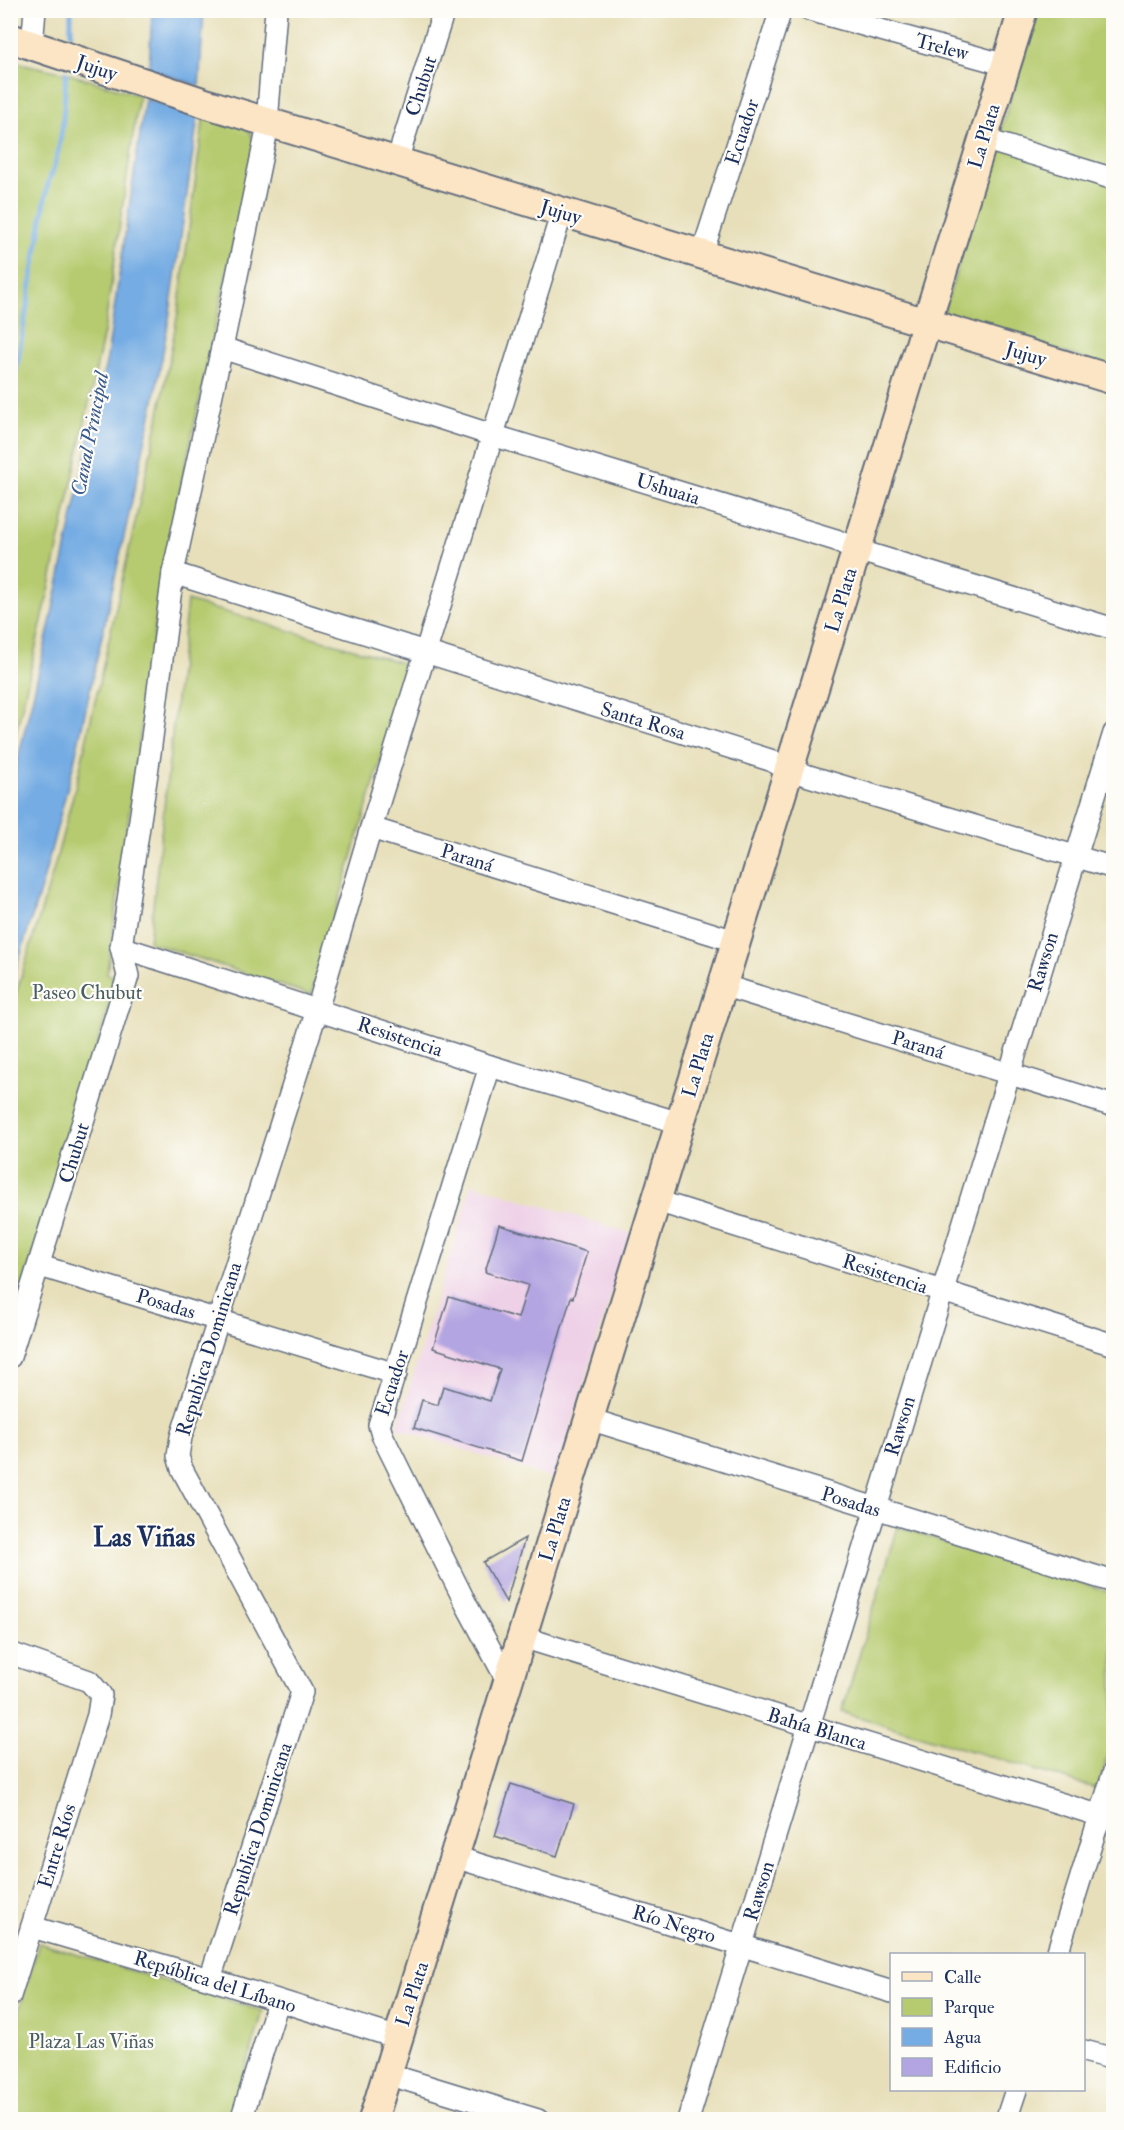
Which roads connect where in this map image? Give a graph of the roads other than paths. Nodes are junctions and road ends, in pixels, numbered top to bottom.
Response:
1 (35, 10) edge
2 (276, 10) edge
3 (444, 10) edge
4 (782, 10) edge
5 (809, 10) edge
6 (1023, 10) edge
7 (21, 41) edge
8 (1006, 65) junction
9 (267, 121) junction
10 (983, 139) junction
11 (397, 161) junction
12 (1113, 178) edge
13 (562, 212) junction
14 (702, 254) junction
15 (926, 325) junction
16 (222, 348) junction
17 (1113, 380) edge
18 (492, 435) junction
19 (857, 550) junction
20 (173, 573) junction
21 (1113, 629) edge
22 (426, 654) junction
23 (1113, 733) edge
24 (789, 770) junction
25 (371, 828) junction
26 (1076, 857) junction
27 (1113, 868) edge
28 (735, 941) junction
29 (121, 947) junction
30 (722, 985) junction
31 (317, 1010) junction
32 (490, 1066) junction
33 (1009, 1073) junction
34 (1113, 1106) edge
35 (680, 1123) junction
36 (657, 1201) junction
37 (40, 1266) junction
38 (942, 1292) junction
39 (217, 1319) junction
40 (1113, 1345) edge
41 (10, 1357) edge
42 (396, 1374) junction
43 (589, 1419) junction
44 (874, 1509) junction
45 (1113, 1582) edge
46 (522, 1637) junction
47 (10, 1653) edge
48 (508, 1682) junction
49 (808, 1726) junction
50 (1113, 1771) edge
51 (1107, 1818) edge
52 (455, 1857) junction
53 (32, 1927) junction
54 (743, 1945) junction
55 (1057, 1953) edge
56 (210, 1979) junction
57 (890, 1992) edge
58 (10, 1996) edge
59 (278, 2002) junction
60 (398, 2038) junction
61 (1085, 2052) edge
62 (1113, 2059) edge
63 (387, 2074) junction
64 (1016, 2091) edge
65 (241, 2120) edge
66 (373, 2120) edge
67 (538, 2120) edge
68 (688, 2120) edge
69 (1006, 2120) edge

1 - 7 street
2 - 9 street
3 - 11 street, Chubut
4 - 14 street, Ecuador
5 - 8 street, Trelew
6 - 8 street, La Plata
7 - 9 street, Jujuy
8 - 10 street, La Plata
9 - 11 street, Jujuy
9 - 16 street
10 - 12 street
10 - 15 street, La Plata
11 - 13 street, Jujuy
13 - 14 street, Jujuy
13 - 18 street, Republica Dominicana
14 - 15 street, Jujuy
15 - 17 street, Jujuy
15 - 19 street, La Plata
16 - 18 street, Ushuaia
16 - 20 street
18 - 19 street, Ushuaia
18 - 22 street, Republica Dominicana
19 - 21 street, Ushuaia
19 - 24 street, La Plata
20 - 22 street, Santa Rosa
20 - 29 street
22 - 24 street, Santa Rosa
22 - 25 street, Republica Dominicana
23 - 26 street, Rawson
24 - 26 street, Santa Rosa
24 - 28 street, La Plata
25 - 28 street, Paraná
25 - 31 street, Republica Dominicana
26 - 27 street, Santa Rosa
26 - 33 street, Rawson
28 - 30 street, La Plata
29 - 31 street, Resistencia
29 - 37 street, Chubut
30 - 33 street, Paraná
30 - 35 street, La Plata
31 - 32 street, Resistencia
31 - 39 street, Republica Dominicana
32 - 35 street, Resistencia
32 - 42 street, Ecuador
33 - 34 street, Paraná
33 - 38 street, Rawson
35 - 36 street, La Plata
36 - 38 street, Resistencia
36 - 43 street, La Plata
37 - 39 street, Posadas
37 - 41 street, Chubut
38 - 40 street, Resistencia
38 - 44 street, Rawson
39 - 42 street, Posadas
39 - 56 street, Republica Dominicana
42 - 48 street, Ecuador
43 - 44 street, Posadas
43 - 46 street, La Plata
44 - 45 street, Posadas
44 - 49 street, Rawson
46 - 48 street, La Plata
46 - 49 street, Bahía Blanca
47 - 53 street, Entre Ríos
48 - 52 street, La Plata
49 - 51 street, Bahía Blanca
49 - 54 street, Rawson
50 - 51 street
51 - 55 street
52 - 54 street, Río Negro
52 - 60 street, La Plata
53 - 56 street, República del Líbano
53 - 58 street, Entre Ríos
54 - 57 street, Río Negro
54 - 68 street, Rawson
56 - 59 street, República del Líbano
59 - 60 street, República del Líbano
59 - 65 street
60 - 63 street, La Plata
61 - 62 street
63 - 66 street, La Plata
63 - 67 street
64 - 69 street

